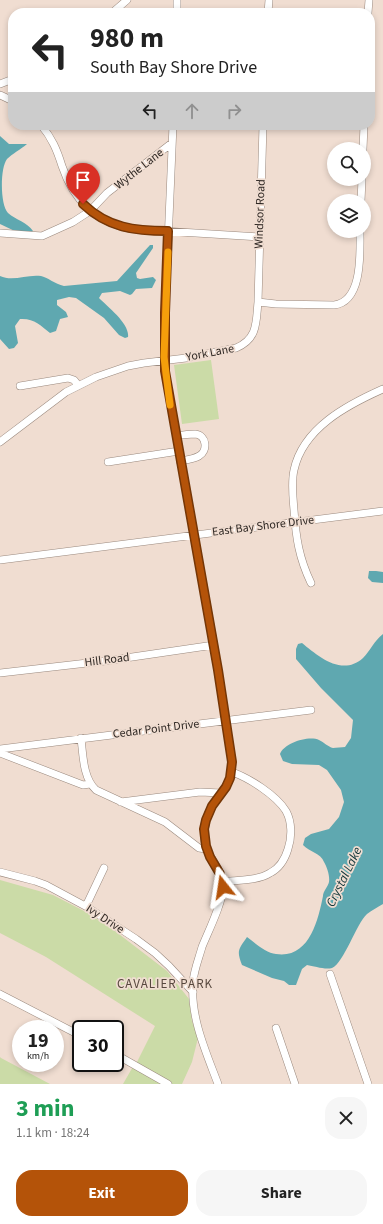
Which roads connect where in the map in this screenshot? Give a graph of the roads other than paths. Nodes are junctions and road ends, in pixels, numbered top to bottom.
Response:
1 (127, 0) edge
2 (118, 8) edge
3 (45, 130) edge
4 (173, 130) edge
5 (263, 130) edge
6 (364, 130) edge
7 (363, 142) edge
8 (172, 143) junction
9 (90, 211) junction
10 (168, 231) junction
11 (0, 233) edge
12 (259, 237) junction
13 (360, 238) edge
14 (258, 302) junction
15 (164, 360) junction
16 (78, 385) junction
17 (20, 386) dead end
18 (383, 388) edge
19 (176, 436) junction
20 (0, 442) edge
21 (179, 450) junction
22 (180, 461) junction
23 (108, 462) dead end
24 (383, 510) edge
25 (294, 521) junction
26 (194, 534) junction
27 (0, 560) edge
28 (311, 583) dead end
29 (214, 646) junction
30 (0, 674) edge
31 (311, 710) dead end
32 (226, 720) junction
33 (81, 738) junction
34 (0, 749) edge
35 (0, 753) edge
36 (232, 772) junction
37 (90, 784) junction
38 (221, 793) junction
39 (121, 802) junction
40 (206, 849) junction
41 (104, 868) dead end
42 (0, 872) edge
43 (222, 882) junction
44 (86, 906) junction
45 (330, 974) dead end
46 (193, 992) junction
47 (0, 994) edge
48 (276, 1028) dead end
49 (72, 1031) edge
50 (124, 1059) edge
51 (168, 1084) edge
52 (218, 1084) edge
53 (294, 1084) edge
54 (368, 1084) edge

1 - 2 street
3 - 9 street
4 - 8 street
5 - 12 street, Windsor Road
6 - 7 street
8 - 9 street, Wythe Lane
8 - 10 street
9 - 10 street
9 - 11 street, Wythe Lane
10 - 12 street
10 - 15 street
12 - 14 street, Windsor Road
13 - 14 street
14 - 15 street, York Lane
15 - 16 street, York Lane
15 - 19 street
16 - 17 street
16 - 20 street, York Lane
18 - 25 street
19 - 21 street
19 - 22 street
21 - 22 street
21 - 23 street
22 - 26 street
24 - 25 street, East Bay Shore Drive
25 - 26 street, East Bay Shore Drive
25 - 28 street
26 - 27 street, East Bay Shore Drive
26 - 29 street
29 - 30 street, Hill Road
29 - 32 street
31 - 32 street, Cedar Point Drive
32 - 33 street, Cedar Point Drive
32 - 36 street
33 - 34 street, Cedar Point Drive
33 - 37 street
35 - 37 street
36 - 38 street
36 - 43 street
37 - 39 street
38 - 39 street
38 - 40 street
39 - 40 street
40 - 43 street
41 - 44 street
42 - 44 street, Ivy Drive
43 - 46 street
44 - 46 street, Ivy Drive
45 - 54 street
46 - 52 street
47 - 49 street
48 - 53 street
50 - 51 street

